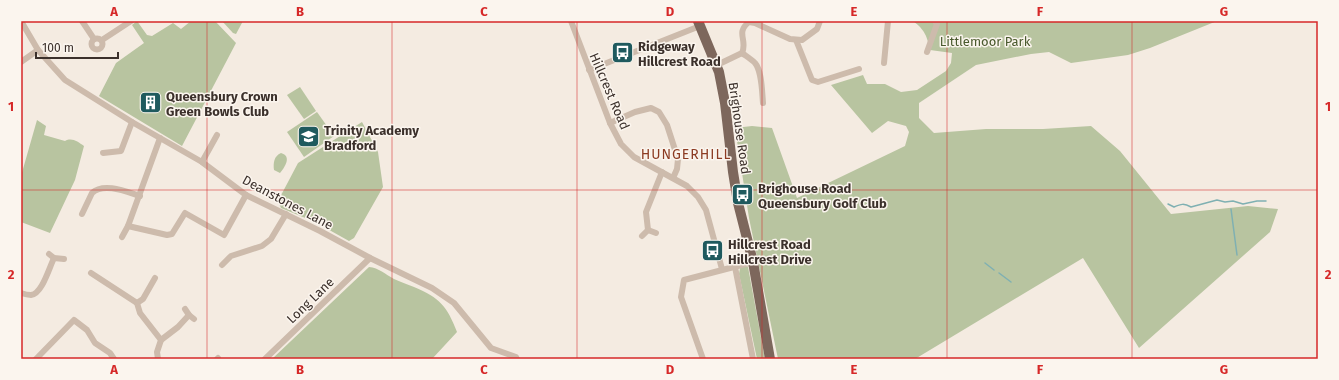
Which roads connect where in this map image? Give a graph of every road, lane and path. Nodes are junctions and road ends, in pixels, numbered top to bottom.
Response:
1 (21, 21) edge
2 (82, 21) edge
3 (131, 21) edge
4 (571, 21) edge
5 (820, 21) edge
6 (888, 21) edge
7 (935, 21) edge
8 (749, 22) edge
9 (699, 23) edge
10 (94, 39) junction
11 (102, 40) junction
12 (796, 40) junction
13 (38, 50) junction
14 (926, 52) dead end
15 (742, 53) junction
16 (21, 62) edge
17 (884, 63) dead end
18 (717, 65) junction
19 (859, 69) dead end
20 (589, 70) junction
21 (763, 103) dead end
22 (132, 122) junction
23 (610, 123) junction
24 (217, 135) dead end
25 (160, 138) junction
26 (103, 153) dead end
27 (202, 162) junction
28 (662, 172) junction
29 (674, 178) junction
30 (246, 194) junction
31 (140, 196) junction
32 (82, 214) dead end
33 (286, 214) junction
34 (128, 226) junction
35 (648, 230) junction
36 (656, 233) dead end
37 (642, 236) dead end
38 (122, 237) dead end
39 (370, 258) junction
40 (64, 259) dead end
41 (753, 262) junction
42 (222, 265) dead end
43 (735, 267) junction
44 (722, 269) junction
45 (90, 273) dead end
46 (155, 278) dead end
47 (21, 293) edge
48 (137, 302) junction
49 (185, 309) dead end
50 (161, 340) junction
51 (36, 359) edge
52 (114, 359) edge
53 (158, 359) edge
54 (265, 359) edge
55 (517, 359) edge
56 (703, 359) edge
57 (753, 359) edge
58 (770, 359) edge

1 - 13 street, Deanstones Lane
2 - 10 street
3 - 11 street
4 - 20 street, Hillcrest Road
5 - 12 street
6 - 17 street
7 - 14 street
8 - 12 street
8 - 15 street
9 - 18 main road, Brighouse Road
9 - 20 street
10 - 11 street
10 - 11 street
12 - 19 street
13 - 16 street
13 - 22 street, Deanstones Lane
15 - 18 street
15 - 21 street
18 - 41 main road, Brighouse Road
20 - 23 street, Hillcrest Road
22 - 25 street, Deanstones Lane
22 - 26 street
23 - 28 street, Hillcrest Road
23 - 29 street
24 - 27 street
25 - 27 street, Deanstones Lane
25 - 31 street
27 - 30 street, Deanstones Lane
28 - 29 street, Hillcrest Road
28 - 35 street
29 - 44 street, Hillcrest Road
30 - 33 street, Deanstones Lane
30 - 34 street
31 - 32 street
31 - 34 street
33 - 39 street, Deanstones Lane
33 - 42 street
34 - 38 street
35 - 36 street
35 - 37 street
39 - 54 street, Long Lane
39 - 55 street, Deanstones Lane
40 - 47 street
41 - 43 street
41 - 58 main road, Brighouse Road
43 - 44 street
43 - 57 street
44 - 56 street
45 - 48 street
46 - 48 street
48 - 50 street
49 - 50 street
50 - 53 street
51 - 52 street

